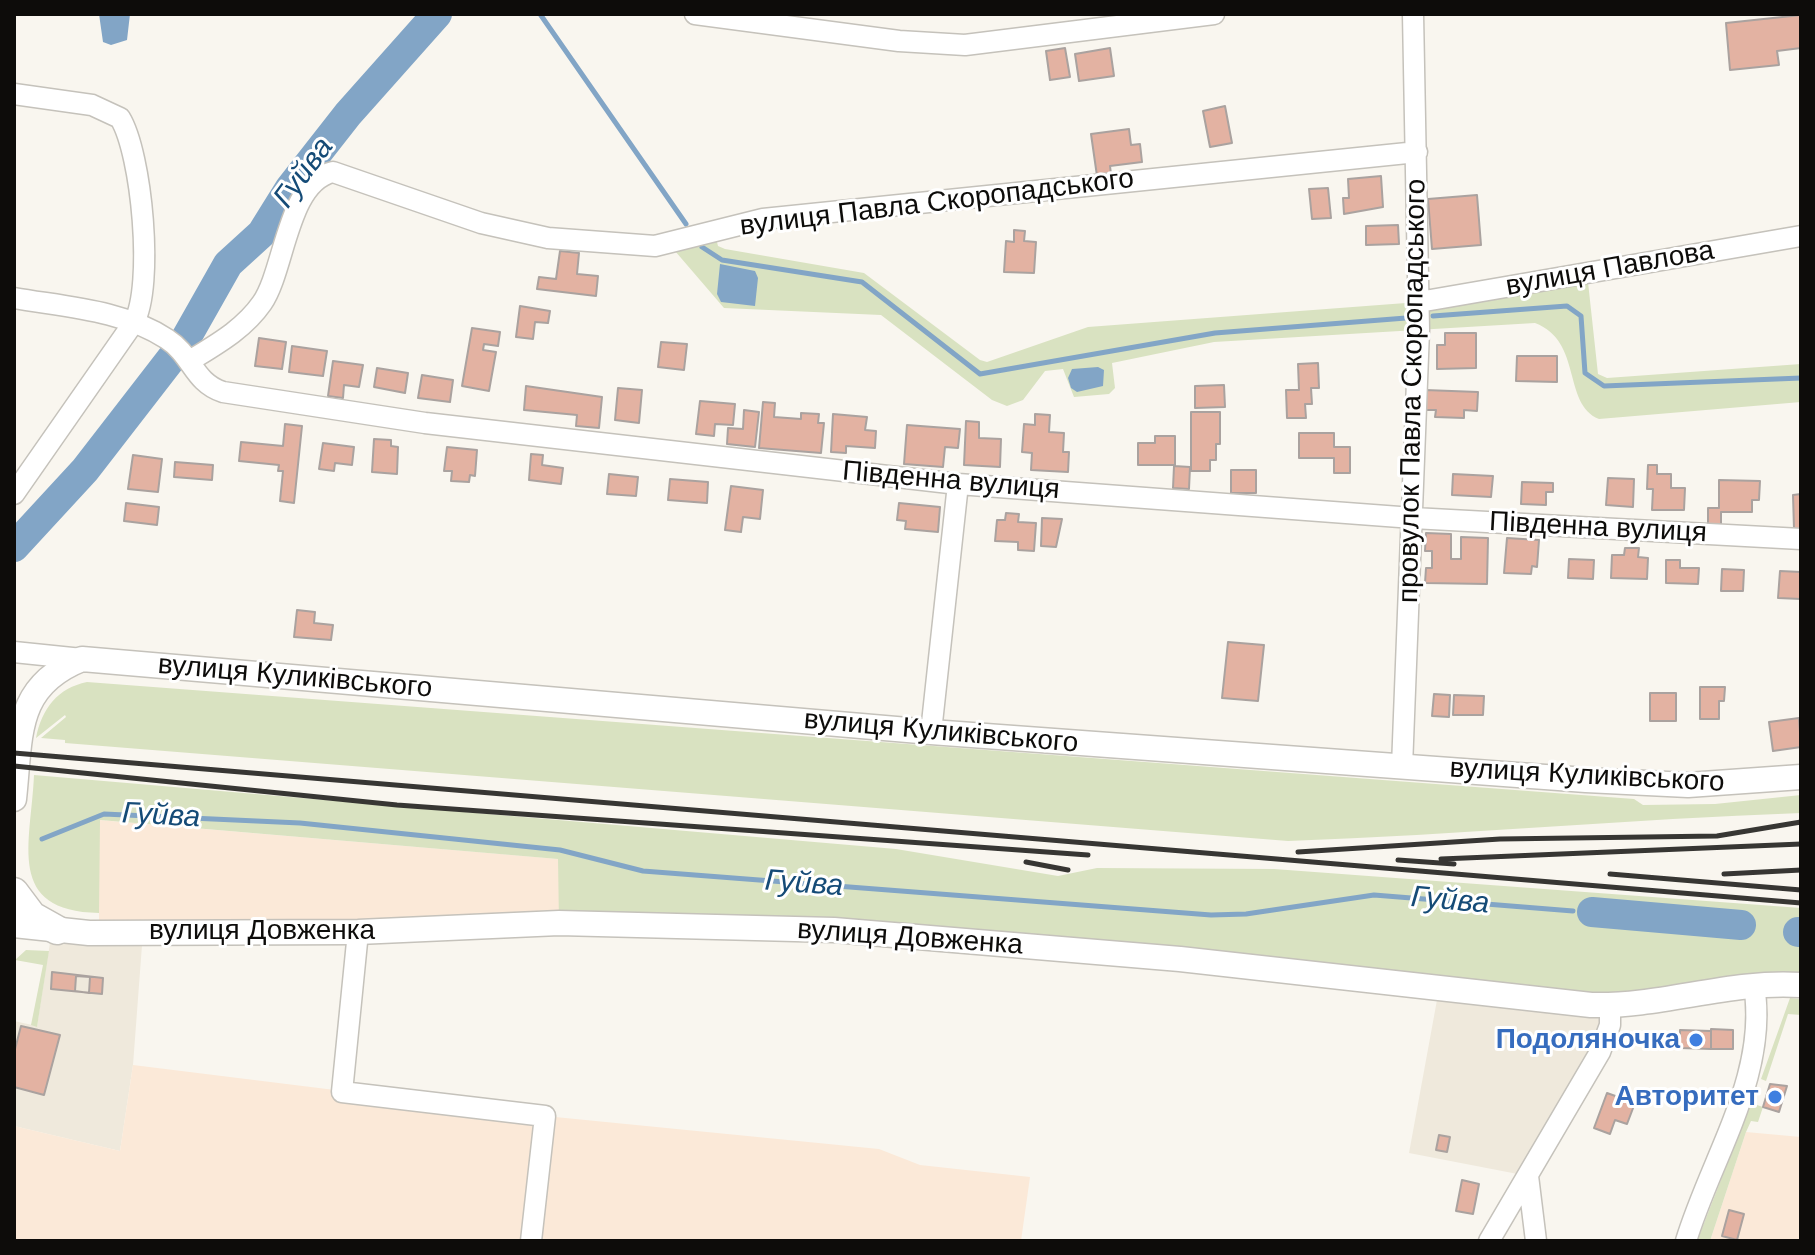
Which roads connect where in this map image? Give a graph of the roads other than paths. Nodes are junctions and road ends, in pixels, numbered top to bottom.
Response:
1 (695, 14) edge
2 (1413, 14) edge
3 (1207, 15) edge
4 (14, 94) edge
5 (1417, 152) junction
6 (1801, 236) edge
7 (14, 298) edge
8 (1419, 302) junction
9 (134, 322) junction
10 (191, 360) junction
11 (958, 484) junction
12 (14, 494) edge
13 (1413, 518) junction
14 (1801, 539) edge
15 (14, 652) edge
16 (82, 659) junction
17 (14, 697) edge
18 (22, 726) junction
19 (931, 732) junction
20 (1402, 767) junction
21 (1801, 777) edge
22 (14, 799) edge
23 (14, 892) edge
24 (14, 925) edge
25 (57, 930) junction
26 (358, 932) junction
27 (1754, 985) junction
28 (1801, 985) edge
29 (1610, 1005) junction
30 (1528, 1176) junction
31 (531, 1241) edge
32 (1489, 1241) edge
33 (1536, 1241) edge
34 (1686, 1241) edge

1 - 3 street
2 - 5 street, провулок Павла Скоропадського
4 - 9 street
5 - 8 street, провулок Павла Скоропадського
5 - 10 street, вулиця Павла Скоропадського
6 - 8 street, вулиця Павлова
7 - 9 street, Південна вулиця
8 - 13 street, провулок Павла Скоропадського
9 - 10 street, Південна вулиця
9 - 12 street
10 - 11 street, Південна вулиця
11 - 13 street, Південна вулиця
11 - 19 street
13 - 14 street, Південна вулиця
13 - 20 street, провулок Павла Скоропадського
15 - 16 street
16 - 18 street
16 - 19 street, вулиця Куликівського
17 - 18 street
18 - 22 street
19 - 20 street, вулиця Куликівського
20 - 21 street, вулиця Куликівського
23 - 25 main road
24 - 25 street, вулиця Довженка
25 - 26 street, вулиця Довженка
26 - 29 street, вулиця Довженка
26 - 31 street
27 - 28 street, вулиця Довженка
27 - 29 street, вулиця Довженка
27 - 34 street
29 - 30 street
30 - 32 street
30 - 33 street

